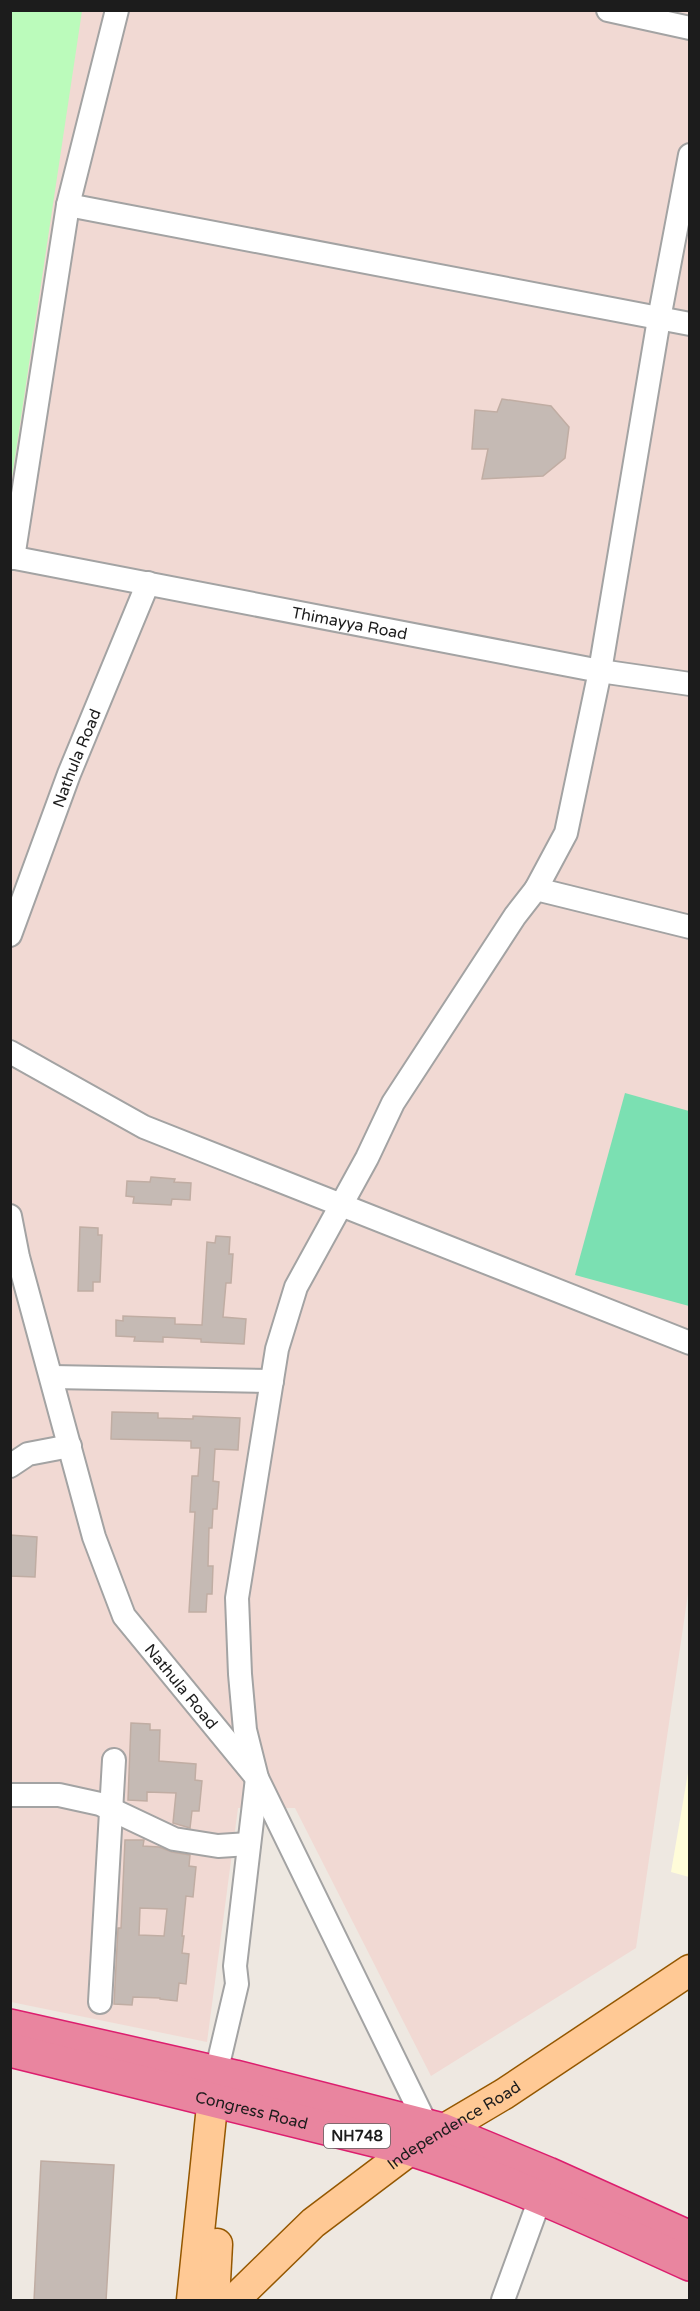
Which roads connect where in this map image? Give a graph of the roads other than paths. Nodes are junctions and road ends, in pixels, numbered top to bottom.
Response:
1 (117, 10) edge
2 (608, 10) edge
3 (690, 28) edge
4 (690, 155) edge
5 (68, 205) junction
6 (659, 318) junction
7 (690, 324) edge
8 (12, 557) edge
9 (148, 583) junction
10 (600, 671) junction
11 (690, 684) edge
12 (536, 890) junction
13 (690, 927) edge
14 (10, 935) edge
15 (10, 1052) edge
16 (341, 1203) junction
17 (10, 1216) edge
18 (690, 1343) edge
19 (52, 1377) junction
20 (272, 1381) junction
21 (70, 1446) junction
22 (16, 1454) edge
23 (114, 1760) dead end
24 (257, 1778) junction
25 (10, 1795) edge
26 (112, 1809) junction
27 (249, 1844) junction
28 (690, 1970) edge
29 (100, 2002) dead end
30 (10, 2026) edge
31 (10, 2050) edge
32 (223, 2088) junction
33 (427, 2135) junction
34 (541, 2196) junction
35 (690, 2238) edge
36 (690, 2264) edge
37 (192, 2301) edge
38 (214, 2301) edge
39 (234, 2301) edge
40 (503, 2301) edge

1 - 5 street
2 - 3 street
4 - 6 street
5 - 6 street
5 - 8 street
6 - 7 street
6 - 10 street
8 - 9 street, Thimayya Road
9 - 10 street, Thimayya Road
9 - 14 street, Nathula Road
10 - 11 street, Thimayya Road
10 - 12 street
12 - 13 street
12 - 16 street
15 - 16 street
16 - 18 street
16 - 20 street
17 - 19 street, Nathula Road
19 - 20 street
19 - 21 street, Nathula Road
20 - 24 street
21 - 22 street
21 - 24 street, Nathula Road
23 - 26 street
24 - 27 street
24 - 33 street, Nathula Road
25 - 26 street
26 - 27 street
26 - 29 street
27 - 32 street
28 - 33 main road, Independence Road
30 - 32 highway, Congress Road / NH748
31 - 32 highway, Congress Road / NH748
32 - 33 highway, Congress Road / NH748
32 - 37 main road
32 - 38 main road
33 - 34 highway, Congress Road / NH748
33 - 35 highway, Congress Road / NH748
33 - 39 main road, Independence Road
34 - 36 highway, Congress Road / NH748
34 - 40 street

